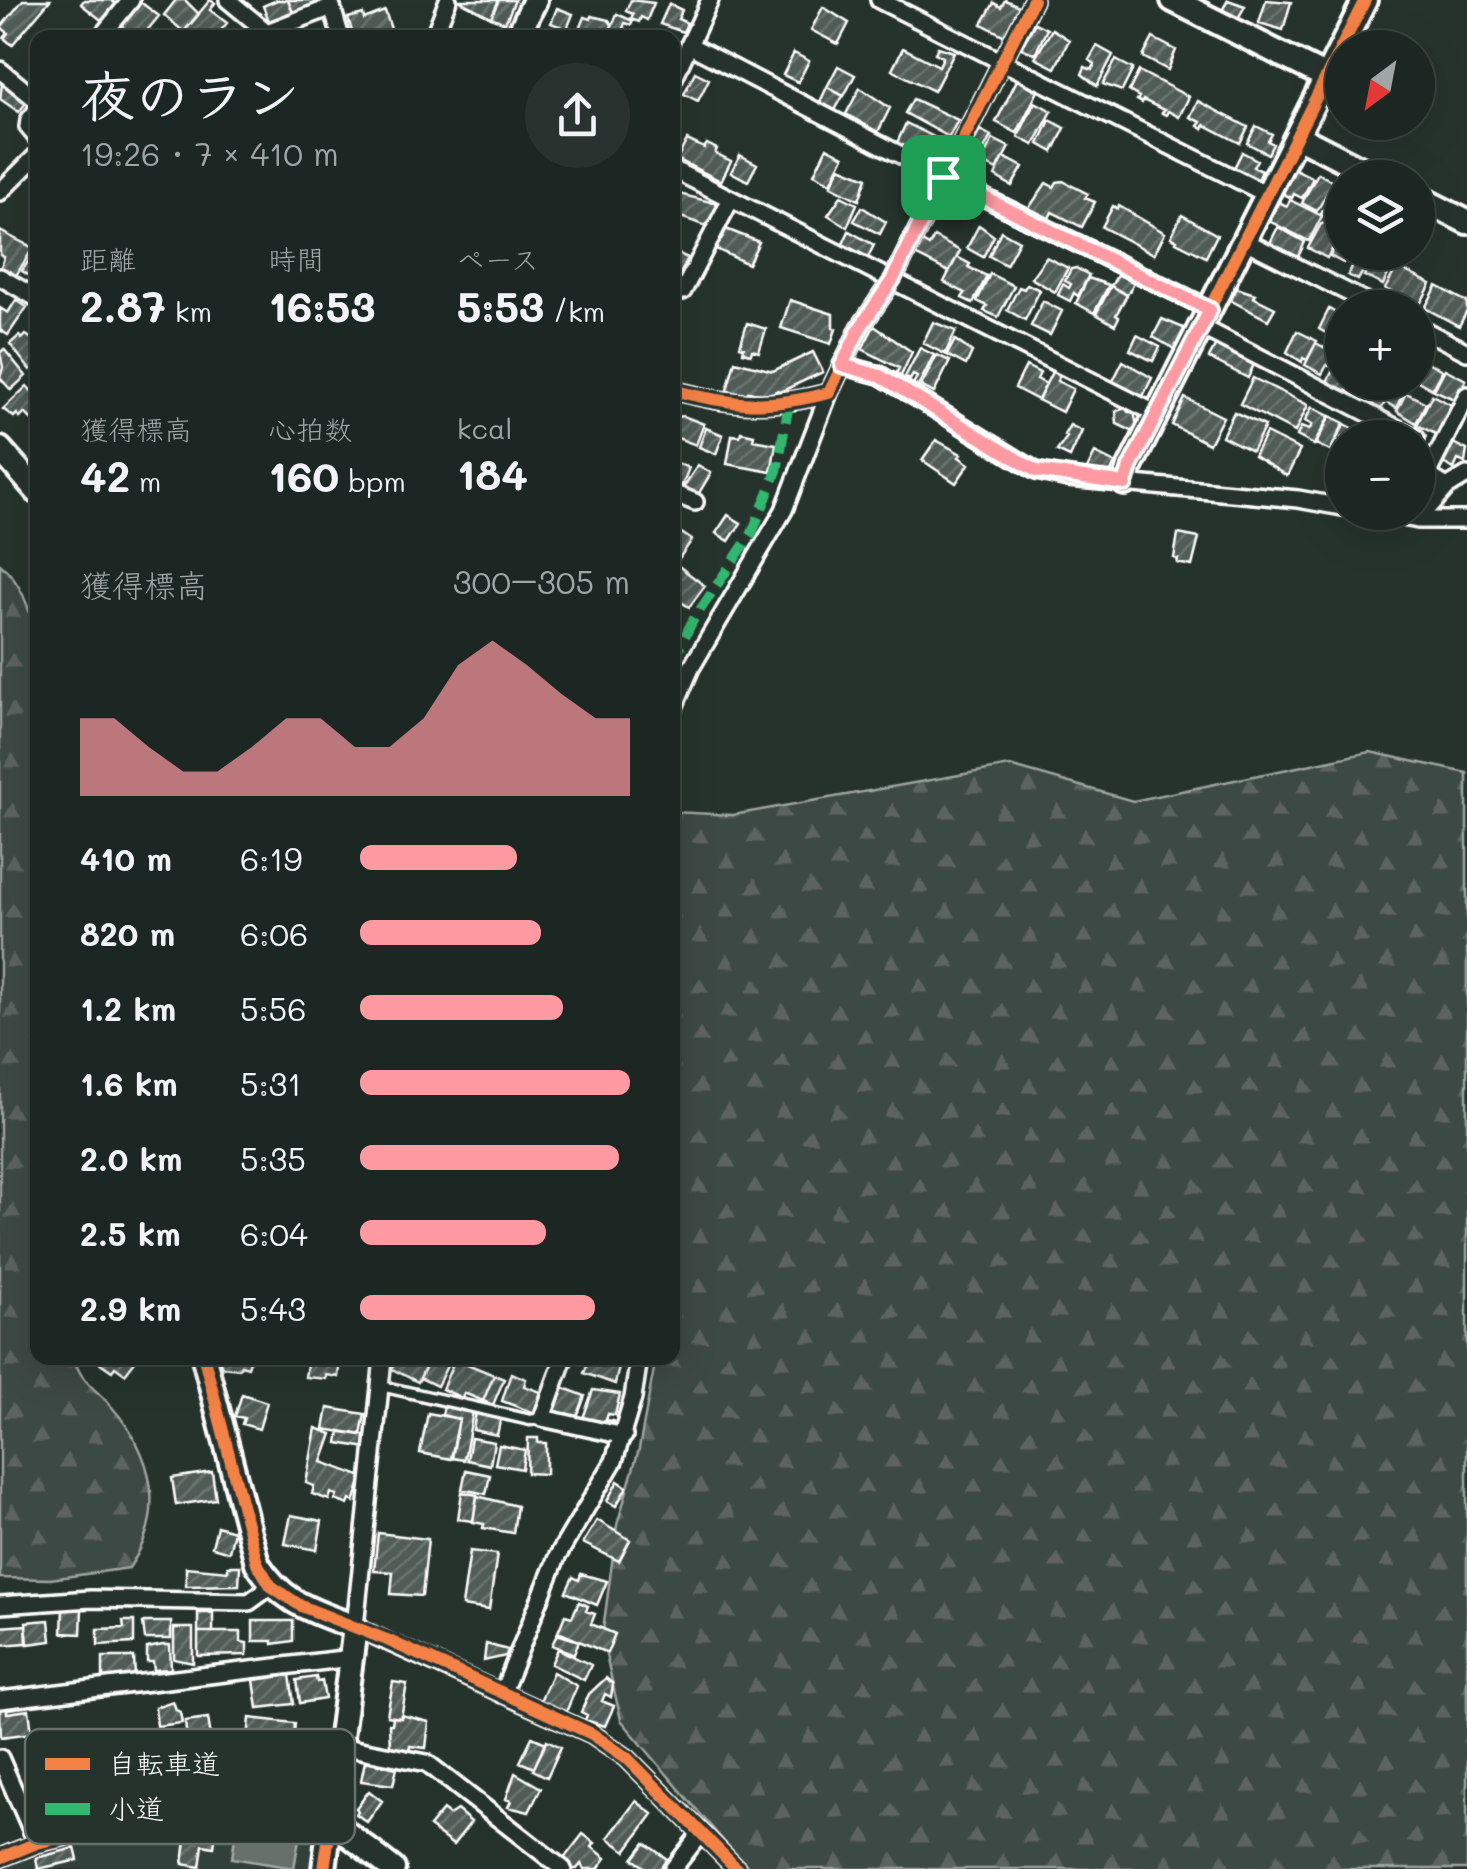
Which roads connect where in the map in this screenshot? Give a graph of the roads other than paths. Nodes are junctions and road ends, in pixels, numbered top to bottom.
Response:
1 (131, 0) edge
2 (228, 0) edge
3 (448, 0) edge
4 (535, 0) edge
5 (710, 0) edge
6 (880, 0) edge
7 (1033, 0) edge
8 (1173, 0) edge
9 (1364, 0) edge
10 (331, 3) edge
11 (112, 30) edge
12 (265, 30) edge
13 (271, 30) edge
14 (338, 30) edge
15 (436, 30) edge
16 (521, 30) edge
17 (1349, 30) edge
18 (691, 46) junction
19 (1002, 62) junction
20 (680, 67) edge
21 (0, 70) edge
22 (1325, 76) edge
23 (1325, 79) edge
24 (30, 94) edge
25 (1297, 136) junction
26 (1344, 160) edge
27 (30, 162) edge
28 (680, 173) edge
29 (943, 177) junction
30 (0, 192) edge
31 (1268, 194) junction
32 (731, 199) junction
33 (1435, 206) edge
34 (1467, 222) edge
35 (1245, 240) junction
36 (0, 277) edge
37 (893, 279) junction
38 (680, 290) edge
39 (1344, 290) edge
40 (30, 294) edge
41 (1206, 318) junction
42 (1435, 336) edge
43 (1467, 352) edge
44 (842, 365) junction
45 (680, 392) edge
46 (829, 393) junction
47 (1467, 395) edge
48 (1157, 414) junction
49 (1385, 420) edge
50 (1435, 448) edge
51 (0, 449) edge
52 (1439, 450) junction
53 (1467, 475) edge
54 (30, 483) edge
55 (1125, 484) junction
56 (1447, 486) junction
57 (680, 496) edge
58 (1435, 500) edge
59 (695, 502) dead end
60 (1325, 503) edge
61 (1435, 520) edge
62 (1467, 520) edge
63 (680, 693) edge
64 (206, 1365) edge
65 (384, 1365) edge
66 (561, 1365) edge
67 (639, 1365) edge
68 (382, 1386) junction
69 (542, 1418) junction
70 (624, 1436) junction
71 (271, 1586) junction
72 (0, 1605) edge
73 (355, 1626) junction
74 (351, 1658) junction
75 (502, 1694) junction
76 (0, 1700) edge
77 (342, 1729) edge
78 (355, 1749) edge
79 (0, 1758) edge
80 (25, 1817) edge
81 (701, 1833) junction
82 (355, 1840) edge
83 (34, 1844) edge
84 (328, 1844) edge
85 (0, 1858) edge
86 (324, 1869) edge
87 (393, 1869) edge
88 (563, 1869) edge
89 (673, 1869) edge
90 (737, 1869) edge

1 - 11 street
2 - 12 street
3 - 15 street
4 - 16 street
5 - 18 street
6 - 19 street
7 - 19 street
8 - 22 street
9 - 17 street
10 - 13 street
10 - 14 street
18 - 20 street
18 - 29 street
19 - 29 street
19 - 31 street
21 - 24 street
23 - 25 street
25 - 26 street
25 - 31 street
27 - 30 street
28 - 32 street
29 - 37 street
29 - 41 street
31 - 35 street
32 - 37 street
32 - 38 street
33 - 34 street
35 - 39 street
35 - 41 street
36 - 40 street
37 - 44 street
37 - 48 street
41 - 48 street
41 - 49 street
42 - 43 street
44 - 46 street
44 - 55 street
45 - 46 street
46 - 63 street
47 - 52 street
48 - 55 street
50 - 52 street
51 - 54 street
52 - 56 street
53 - 56 street
55 - 60 street
56 - 58 street
57 - 59 street
61 - 62 street
64 - 71 street
65 - 68 street
66 - 69 street
67 - 70 street
68 - 69 lane
68 - 73 street
69 - 70 street
70 - 75 street
71 - 72 street
71 - 73 street
73 - 74 street
73 - 75 street
74 - 76 street
74 - 77 street
75 - 81 street
78 - 88 street
79 - 80 street
81 - 89 street
81 - 90 street
82 - 87 street
83 - 85 street
84 - 86 street

